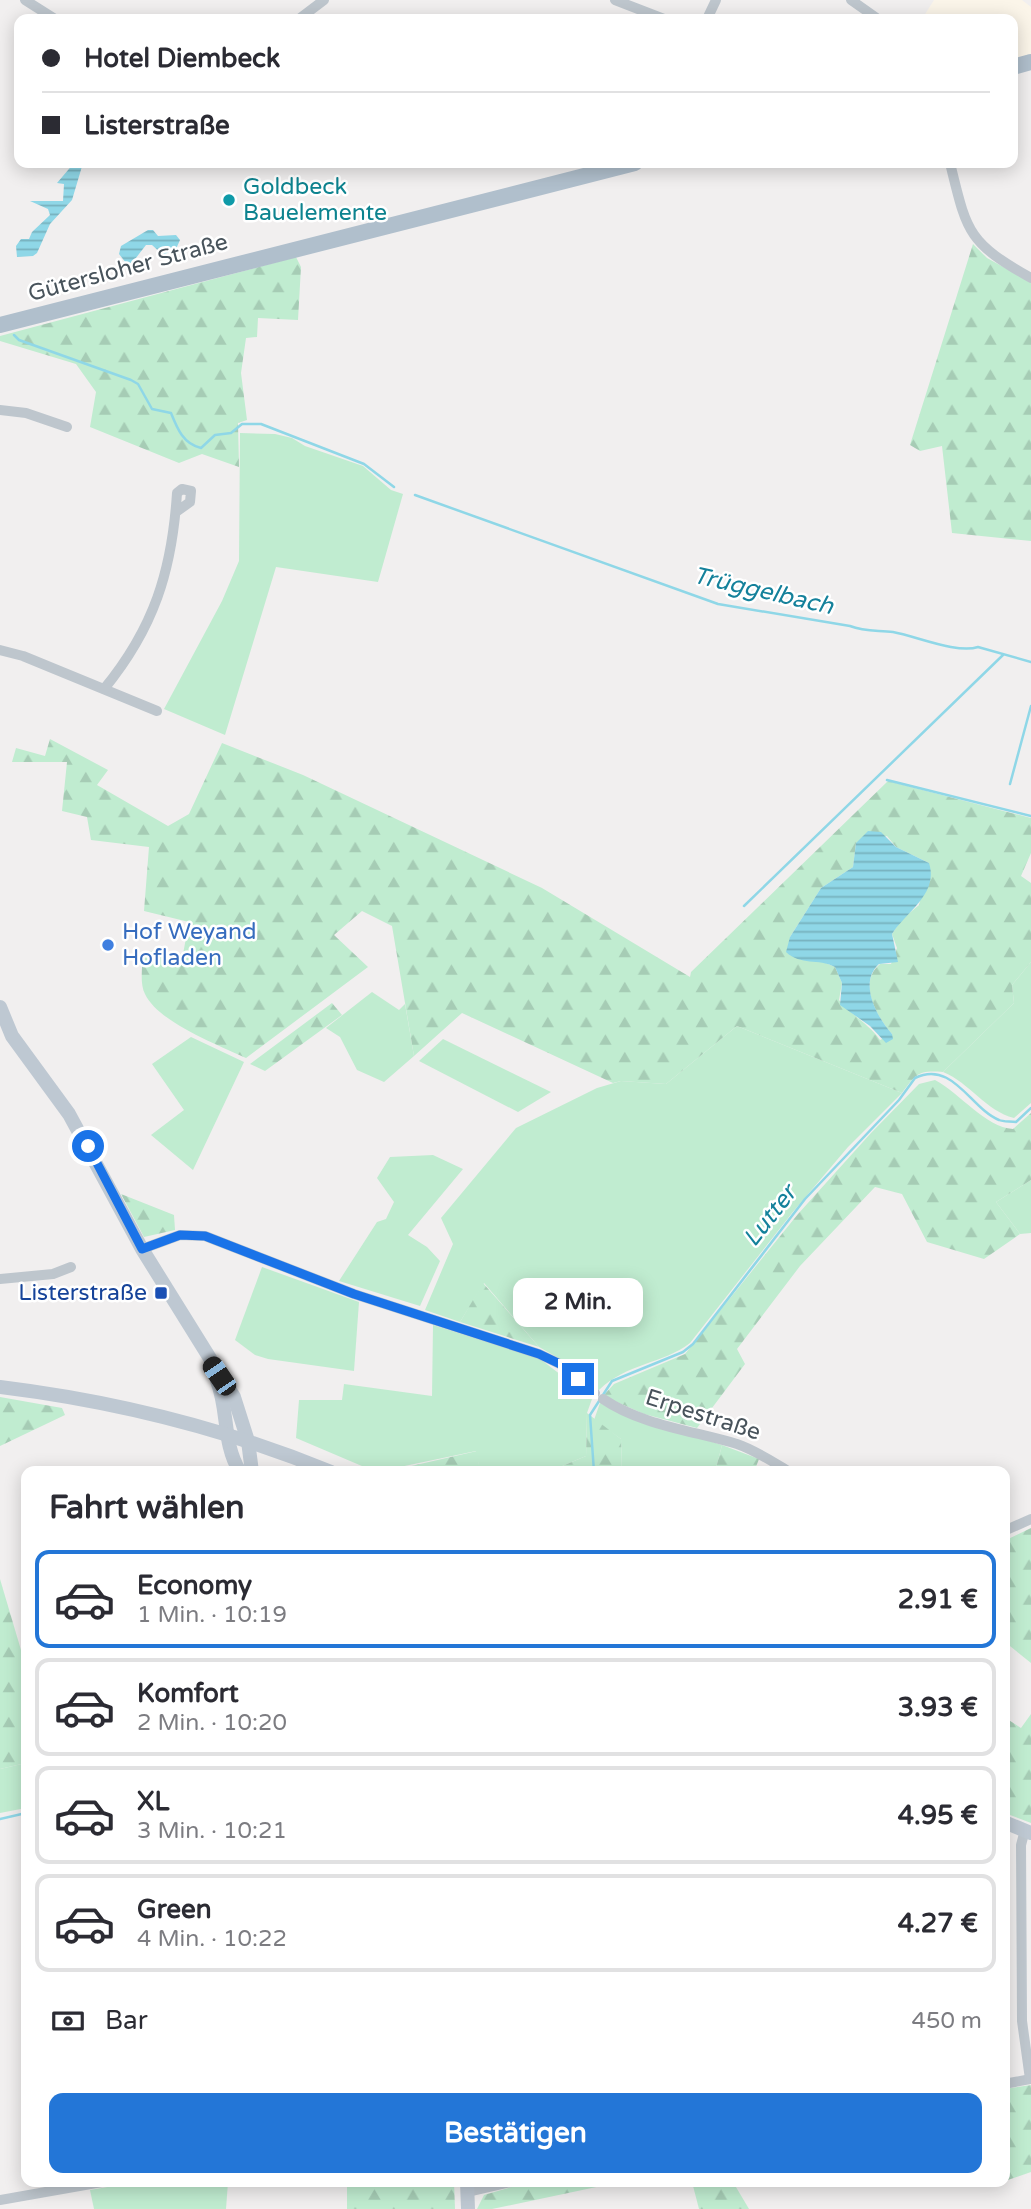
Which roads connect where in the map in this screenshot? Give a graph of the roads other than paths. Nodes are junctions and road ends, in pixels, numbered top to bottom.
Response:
1 (25, 0) edge
2 (324, 0) edge
3 (615, 0) edge
4 (851, 0) edge
5 (47, 14) edge
6 (306, 14) edge
7 (651, 14) edge
8 (871, 14) edge
9 (615, 168) edge
10 (951, 168) edge
11 (1031, 278) edge
12 (0, 325) edge
13 (0, 410) edge
14 (66, 427) dead end
15 (176, 512) dead end
16 (0, 650) edge
17 (104, 690) junction
18 (157, 711) dead end
19 (0, 1007) edge
20 (142, 1249) junction
21 (71, 1267) dead end
22 (0, 1279) edge
23 (210, 1363) junction
24 (0, 1387) edge
25 (225, 1433) junction
26 (248, 1441) junction
27 (238, 1466) edge
28 (251, 1466) edge
29 (315, 1466) edge
30 (779, 1466) edge
31 (1031, 1518) edge
32 (1010, 1528) edge
33 (1010, 1824) edge
34 (1028, 1831) edge
35 (1030, 2079) edge
36 (1010, 2083) edge
37 (74, 2187) edge
38 (467, 2187) edge
39 (0, 2200) edge
40 (467, 2209) edge

1 - 5 street
2 - 6 street
3 - 7 street
4 - 8 street
9 - 12 main road, Gütersloher Straße
10 - 11 street
13 - 14 street
15 - 17 street
16 - 17 street
17 - 18 street
19 - 20 main road
20 - 23 main road
20 - 30 street, Erpestraße
21 - 22 street
23 - 25 main road
23 - 26 main road
24 - 25 main road
25 - 26 main road
25 - 27 main road
26 - 28 main road
26 - 29 main road
31 - 32 street
33 - 34 main road
34 - 35 street
35 - 36 street
37 - 39 street
38 - 40 main road

